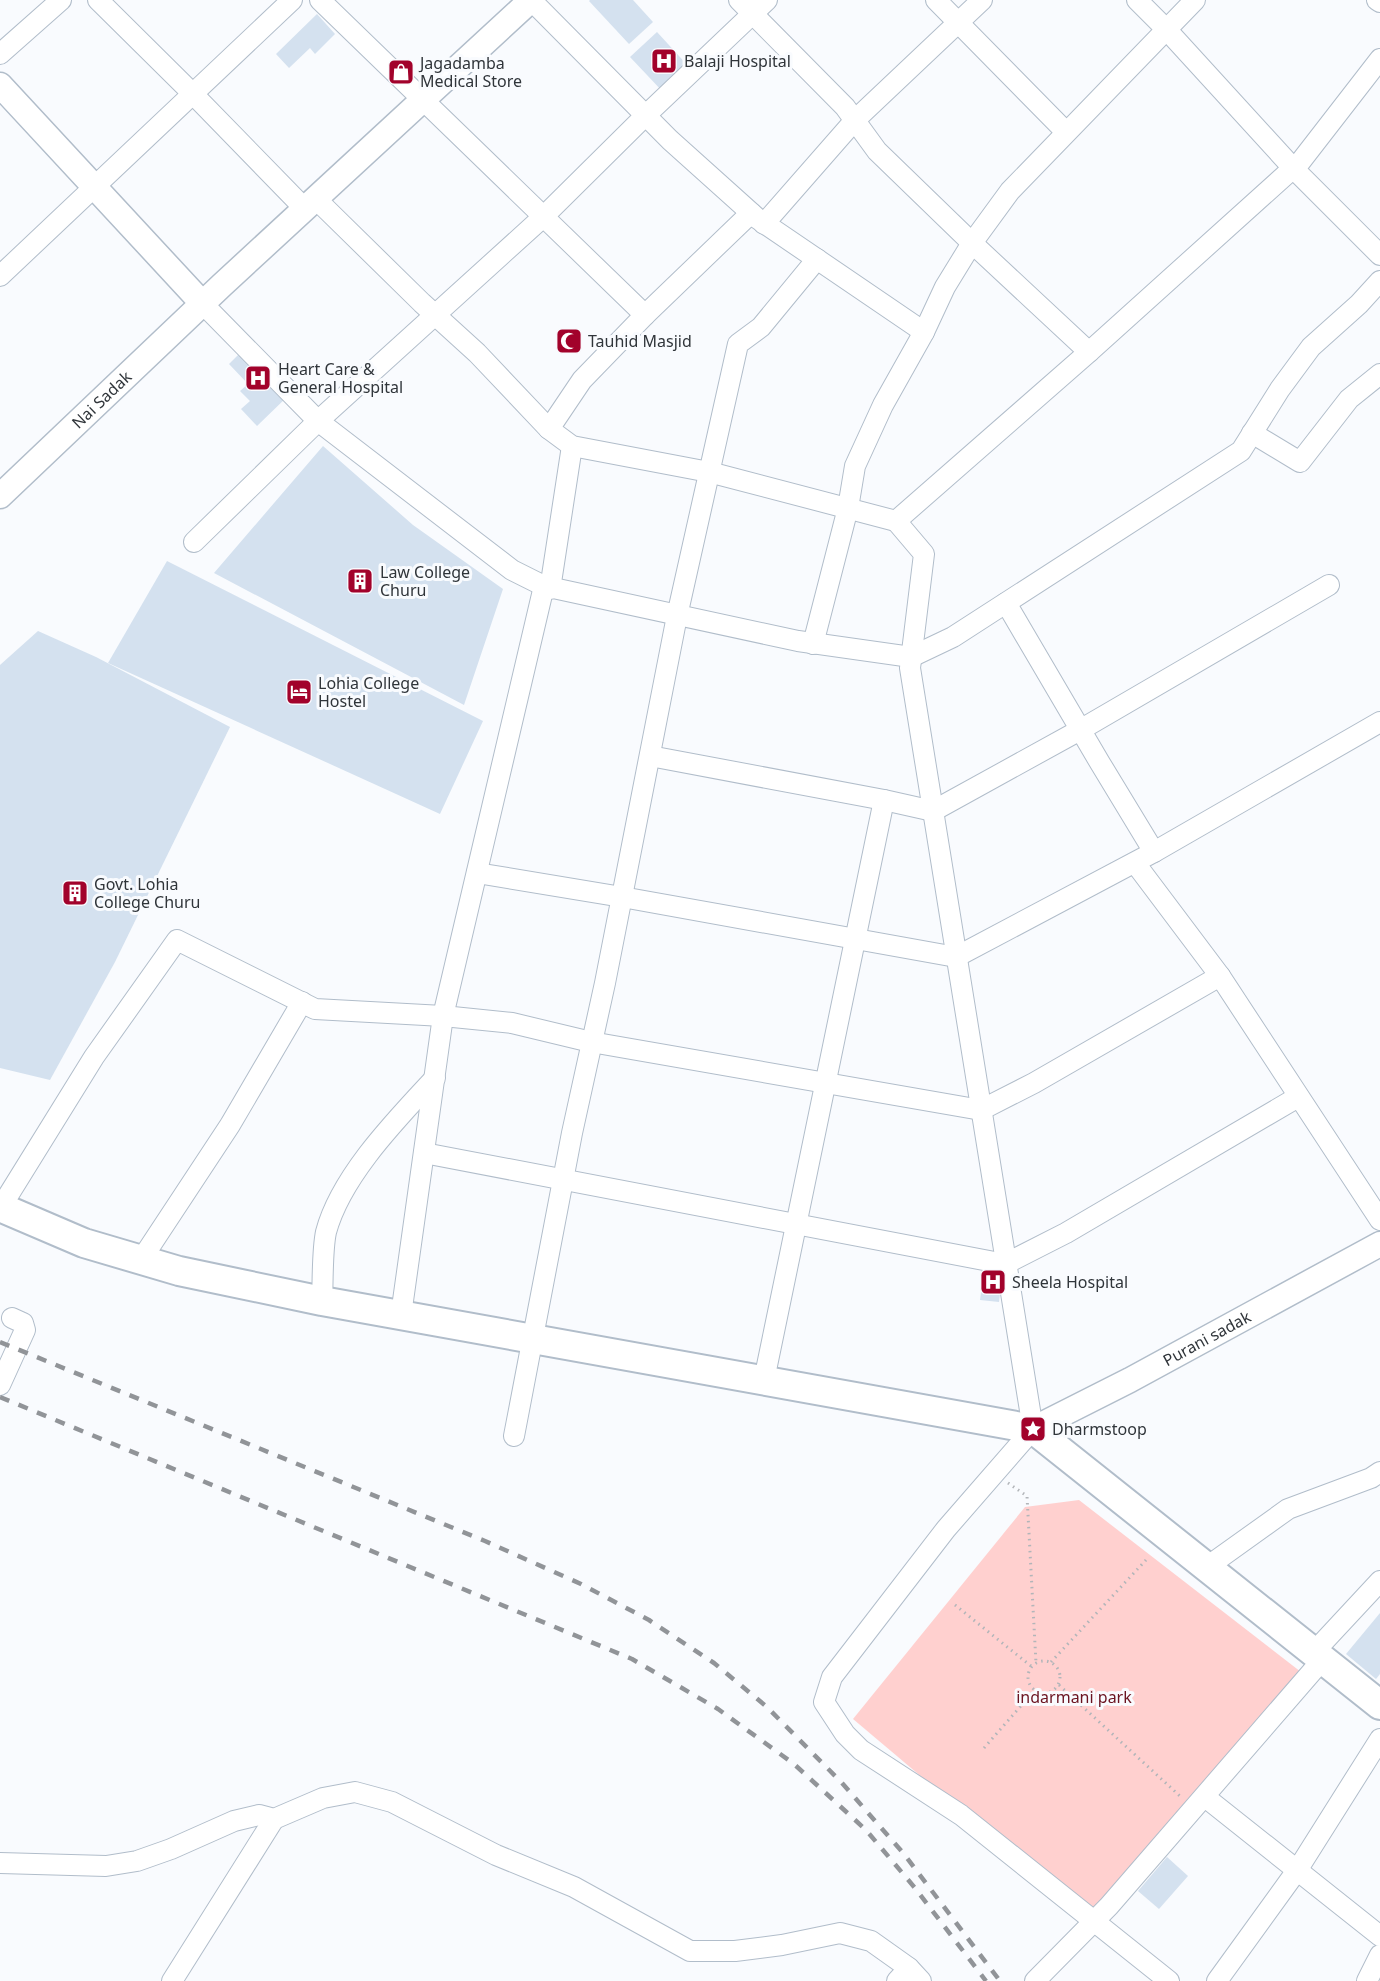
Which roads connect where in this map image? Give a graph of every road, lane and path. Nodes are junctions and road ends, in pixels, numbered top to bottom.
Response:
1 (61, 0) edge
2 (98, 0) edge
3 (292, 0) edge
4 (320, 0) edge
5 (531, 0) edge
6 (767, 0) edge
7 (936, 0) edge
8 (982, 0) edge
9 (1137, 0) edge
10 (1195, 0) edge
11 (746, 7) edge
12 (958, 23) junction
13 (1166, 29) junction
14 (0, 54) edge
15 (1380, 59) edge
16 (0, 85) edge
17 (192, 93) junction
18 (422, 101) junction
19 (645, 116) junction
20 (855, 120) junction
21 (1066, 132) junction
22 (1293, 168) junction
23 (93, 186) junction
24 (311, 204) junction
25 (543, 217) junction
26 (758, 218) junction
27 (972, 243) junction
28 (1380, 255) edge
29 (817, 259) junction
30 (0, 276) edge
31 (1380, 281) edge
32 (203, 304) junction
33 (436, 315) junction
34 (645, 315) junction
35 (924, 332) junction
36 (1089, 352) junction
37 (1380, 374) edge
38 (318, 421) junction
39 (549, 429) junction
40 (1252, 433) junction
41 (572, 446) junction
42 (709, 472) junction
43 (0, 496) edge
44 (848, 508) junction
45 (896, 521) junction
46 (194, 542) dead end
47 (1329, 585) dead end
48 (547, 588) junction
49 (1006, 603) junction
50 (677, 616) junction
51 (813, 644) junction
52 (911, 657) junction
53 (1380, 723) edge
54 (1080, 730) junction
55 (650, 756) junction
56 (884, 800) junction
57 (933, 811) junction
58 (1154, 852) junction
59 (1135, 862) junction
60 (477, 873) junction
61 (622, 897) junction
62 (855, 938) junction
63 (956, 957) junction
64 (1220, 976) junction
65 (302, 1002) junction
66 (444, 1016) junction
67 (591, 1042) junction
68 (435, 1078) junction
69 (825, 1083) junction
70 (1298, 1097) junction
71 (981, 1110) junction
72 (424, 1153) junction
73 (563, 1178) junction
74 (1, 1207) edge
75 (1380, 1220) edge
76 (796, 1224) junction
77 (1380, 1244) edge
78 (141, 1260) junction
79 (1005, 1264) junction
80 (322, 1301) junction
81 (401, 1315) junction
82 (12, 1318) dead end
83 (533, 1339) junction
84 (1, 1378) edge
85 (764, 1380) junction
86 (1033, 1429) junction
87 (514, 1436) dead end
88 (994, 1474) junction
89 (1377, 1479) edge
90 (1146, 1560) dead end
91 (1207, 1568) junction
92 (1380, 1581) edge
93 (955, 1605) dead end
94 (1318, 1656) junction
95 (1036, 1662) junction
96 (1051, 1662) junction
97 (1032, 1666) junction
98 (1059, 1685) junction
99 (1034, 1691) junction
100 (1380, 1705) edge
101 (1380, 1739) edge
102 (984, 1748) dead end
103 (1205, 1797) junction
104 (1183, 1798) dead end
105 (274, 1819) junction
106 (0, 1863) edge
107 (1298, 1869) junction
108 (1095, 1922) junction
109 (1380, 1936) edge
110 (1380, 1954) edge
111 (909, 1977) edge
112 (172, 1981) edge
113 (1035, 1981) edge
114 (1169, 1981) edge
115 (1217, 1981) edge
116 (1367, 1981) edge

1 - 14 street
2 - 17 street
3 - 17 street
4 - 18 street
5 - 18 main road, Nai Sadak
5 - 19 street
6 - 11 street
7 - 12 street
8 - 12 street
9 - 13 street
10 - 13 street
11 - 19 street
11 - 20 street
12 - 20 street
12 - 21 street
13 - 21 street
13 - 22 street
15 - 22 street
16 - 23 main road
17 - 23 street
17 - 24 street
18 - 24 main road, Nai Sadak
18 - 25 street
19 - 25 street
19 - 26 street
20 - 26 street
20 - 27 street
21 - 27 street
22 - 28 street
22 - 36 street
23 - 30 street
23 - 32 main road
24 - 32 main road, Nai Sadak
24 - 33 street
25 - 33 street
25 - 34 street
26 - 29 street
26 - 34 street
27 - 35 street
27 - 36 street
29 - 35 street
29 - 42 street
31 - 40 street
32 - 38 street
32 - 43 main road, Nai Sadak
33 - 38 street
33 - 39 street
34 - 39 street
35 - 44 street
36 - 45 street
37 - 40 street
38 - 46 street
38 - 48 street
39 - 41 street
40 - 49 street
41 - 42 street
41 - 48 street
42 - 44 street
42 - 50 street
44 - 45 street
44 - 51 street
45 - 52 street
47 - 54 street
48 - 50 street
48 - 60 street
49 - 52 street
49 - 54 street
50 - 51 street
50 - 55 street
51 - 52 street
52 - 57 street
53 - 58 street
54 - 57 street
54 - 58 street
55 - 56 street
55 - 61 street
56 - 57 street
56 - 62 street
57 - 63 street
58 - 59 street
59 - 63 street
59 - 64 street
60 - 61 street
60 - 66 street
61 - 62 street
61 - 67 street
62 - 63 street
62 - 69 street
63 - 71 street
64 - 70 street
64 - 71 street
65 - 66 street
65 - 74 street
65 - 78 street
66 - 67 street
66 - 68 street
67 - 69 street
67 - 73 street
68 - 72 street
68 - 80 street
69 - 71 street
69 - 76 street
70 - 75 street
70 - 79 street
71 - 79 street
72 - 73 street
72 - 81 street
73 - 76 street
73 - 83 street
74 - 78 highway
76 - 79 street
76 - 85 street
77 - 86 main road, Purani sadak
78 - 80 highway
79 - 86 street
80 - 81 highway
81 - 83 highway
82 - 84 street
83 - 85 highway
83 - 87 street
85 - 86 highway
86 - 88 street
86 - 91 highway
88 - 95 path
88 - 108 street
89 - 91 street
90 - 96 path
91 - 94 highway
92 - 94 street
93 - 97 path
94 - 100 highway
94 - 103 street
95 - 96 path
95 - 97 path
96 - 98 path
97 - 99 path
98 - 99 path
98 - 104 path
99 - 102 path
101 - 107 street
103 - 107 street
103 - 108 street
105 - 106 street
105 - 111 street
105 - 112 street
107 - 109 street
107 - 115 street
108 - 113 street
108 - 114 street
110 - 116 street

